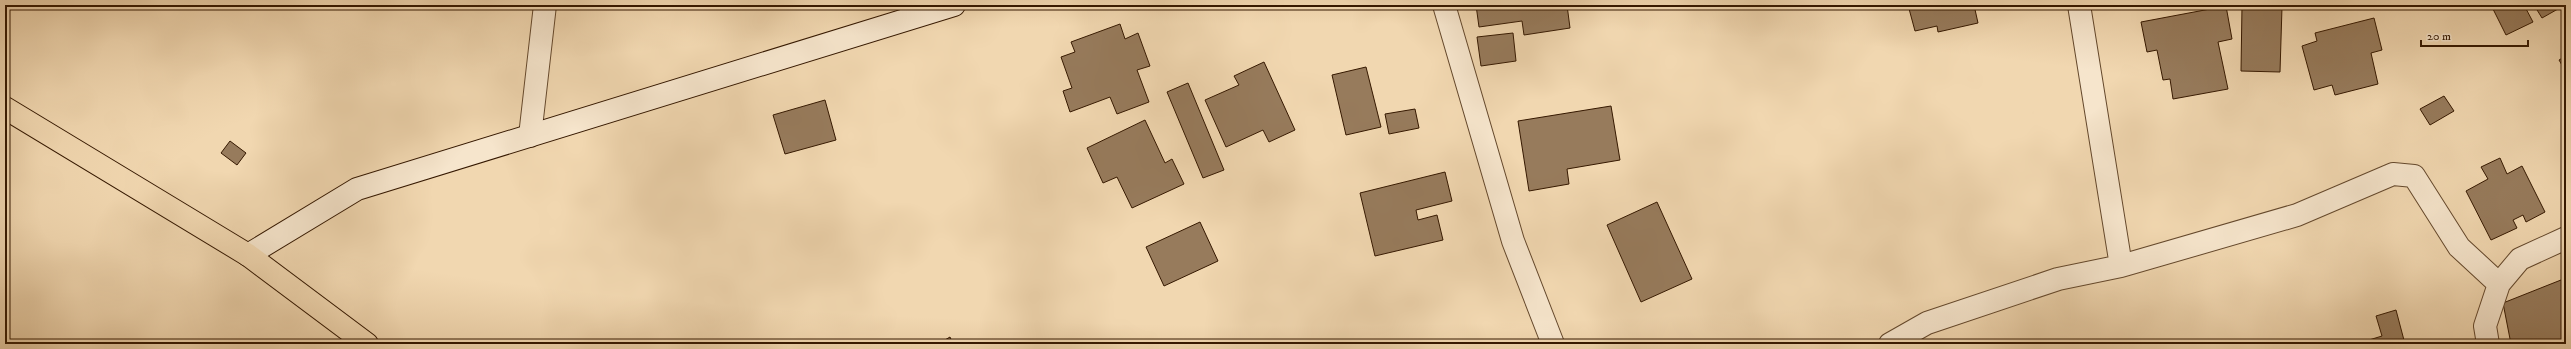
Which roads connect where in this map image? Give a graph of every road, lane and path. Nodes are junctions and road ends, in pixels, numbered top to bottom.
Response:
1 (545, 5) edge
2 (954, 5) edge
3 (1444, 5) edge
4 (2079, 5) edge
5 (5, 108) edge
6 (530, 136) junction
7 (2566, 238) edge
8 (248, 255) junction
9 (2121, 266) junction
10 (2499, 284) junction
11 (367, 344) edge
12 (1553, 344) edge
13 (1890, 344) edge
14 (2488, 344) edge

1 - 6 street
2 - 6 street
3 - 12 street
4 - 9 street
5 - 8 highway
6 - 8 street
7 - 10 street
8 - 11 highway
9 - 10 street
9 - 13 street
10 - 14 street

